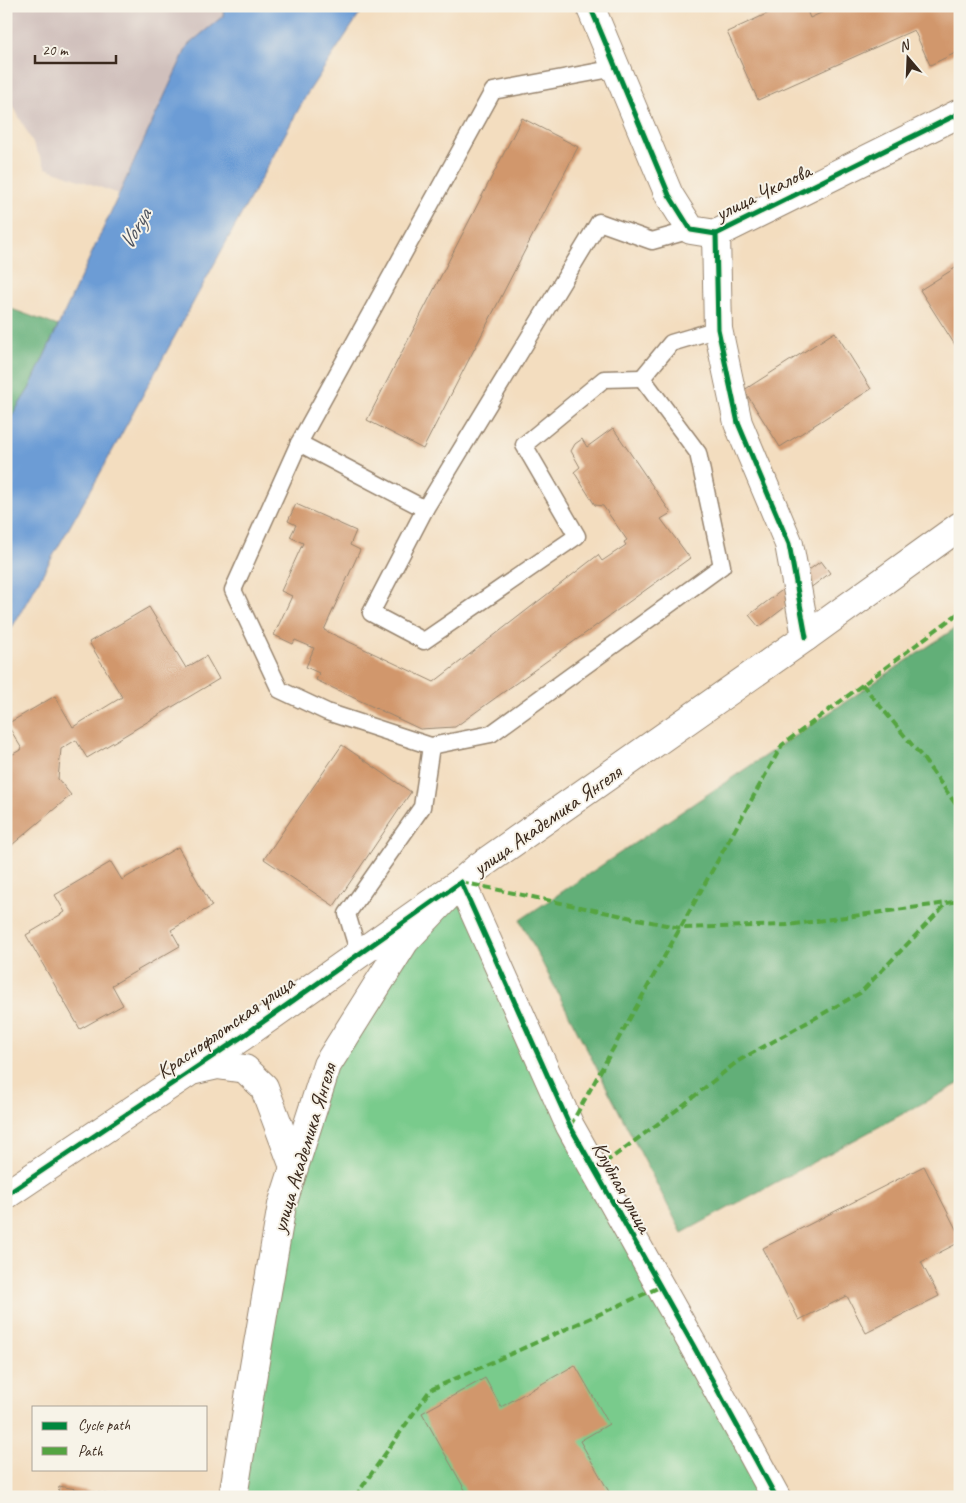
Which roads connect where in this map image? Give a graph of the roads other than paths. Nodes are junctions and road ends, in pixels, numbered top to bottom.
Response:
1 (590, 6) edge
2 (616, 68) junction
3 (960, 113) edge
4 (703, 232) junction
5 (718, 329) junction
6 (642, 378) junction
7 (299, 443) junction
8 (425, 509) junction
9 (960, 526) edge
10 (806, 637) junction
11 (431, 746) junction
12 (461, 882) junction
13 (359, 954) junction
14 (191, 1071) junction
15 (294, 1167) junction
16 (6, 1195) edge
17 (233, 1497) edge
18 (776, 1497) edge

1 - 2 street, улица Чкалова
2 - 4 street, улица Чкалова
2 - 7 lane
3 - 4 street, улица Чкалова
4 - 5 street
4 - 8 lane
5 - 6 lane
5 - 10 street
6 - 8 lane
6 - 11 lane
7 - 8 lane
7 - 11 lane
9 - 10 street, улица Академика Янгеля
10 - 12 street, улица Академика Янгеля
11 - 13 lane
12 - 13 street, Краснофлотская улица
12 - 15 street, улица Академика Янгеля
12 - 18 street, Клубная улица
13 - 14 street, Краснофлотская улица
14 - 15 street
14 - 16 street, Краснофлотская улица
15 - 17 street, улица Академика Янгеля

